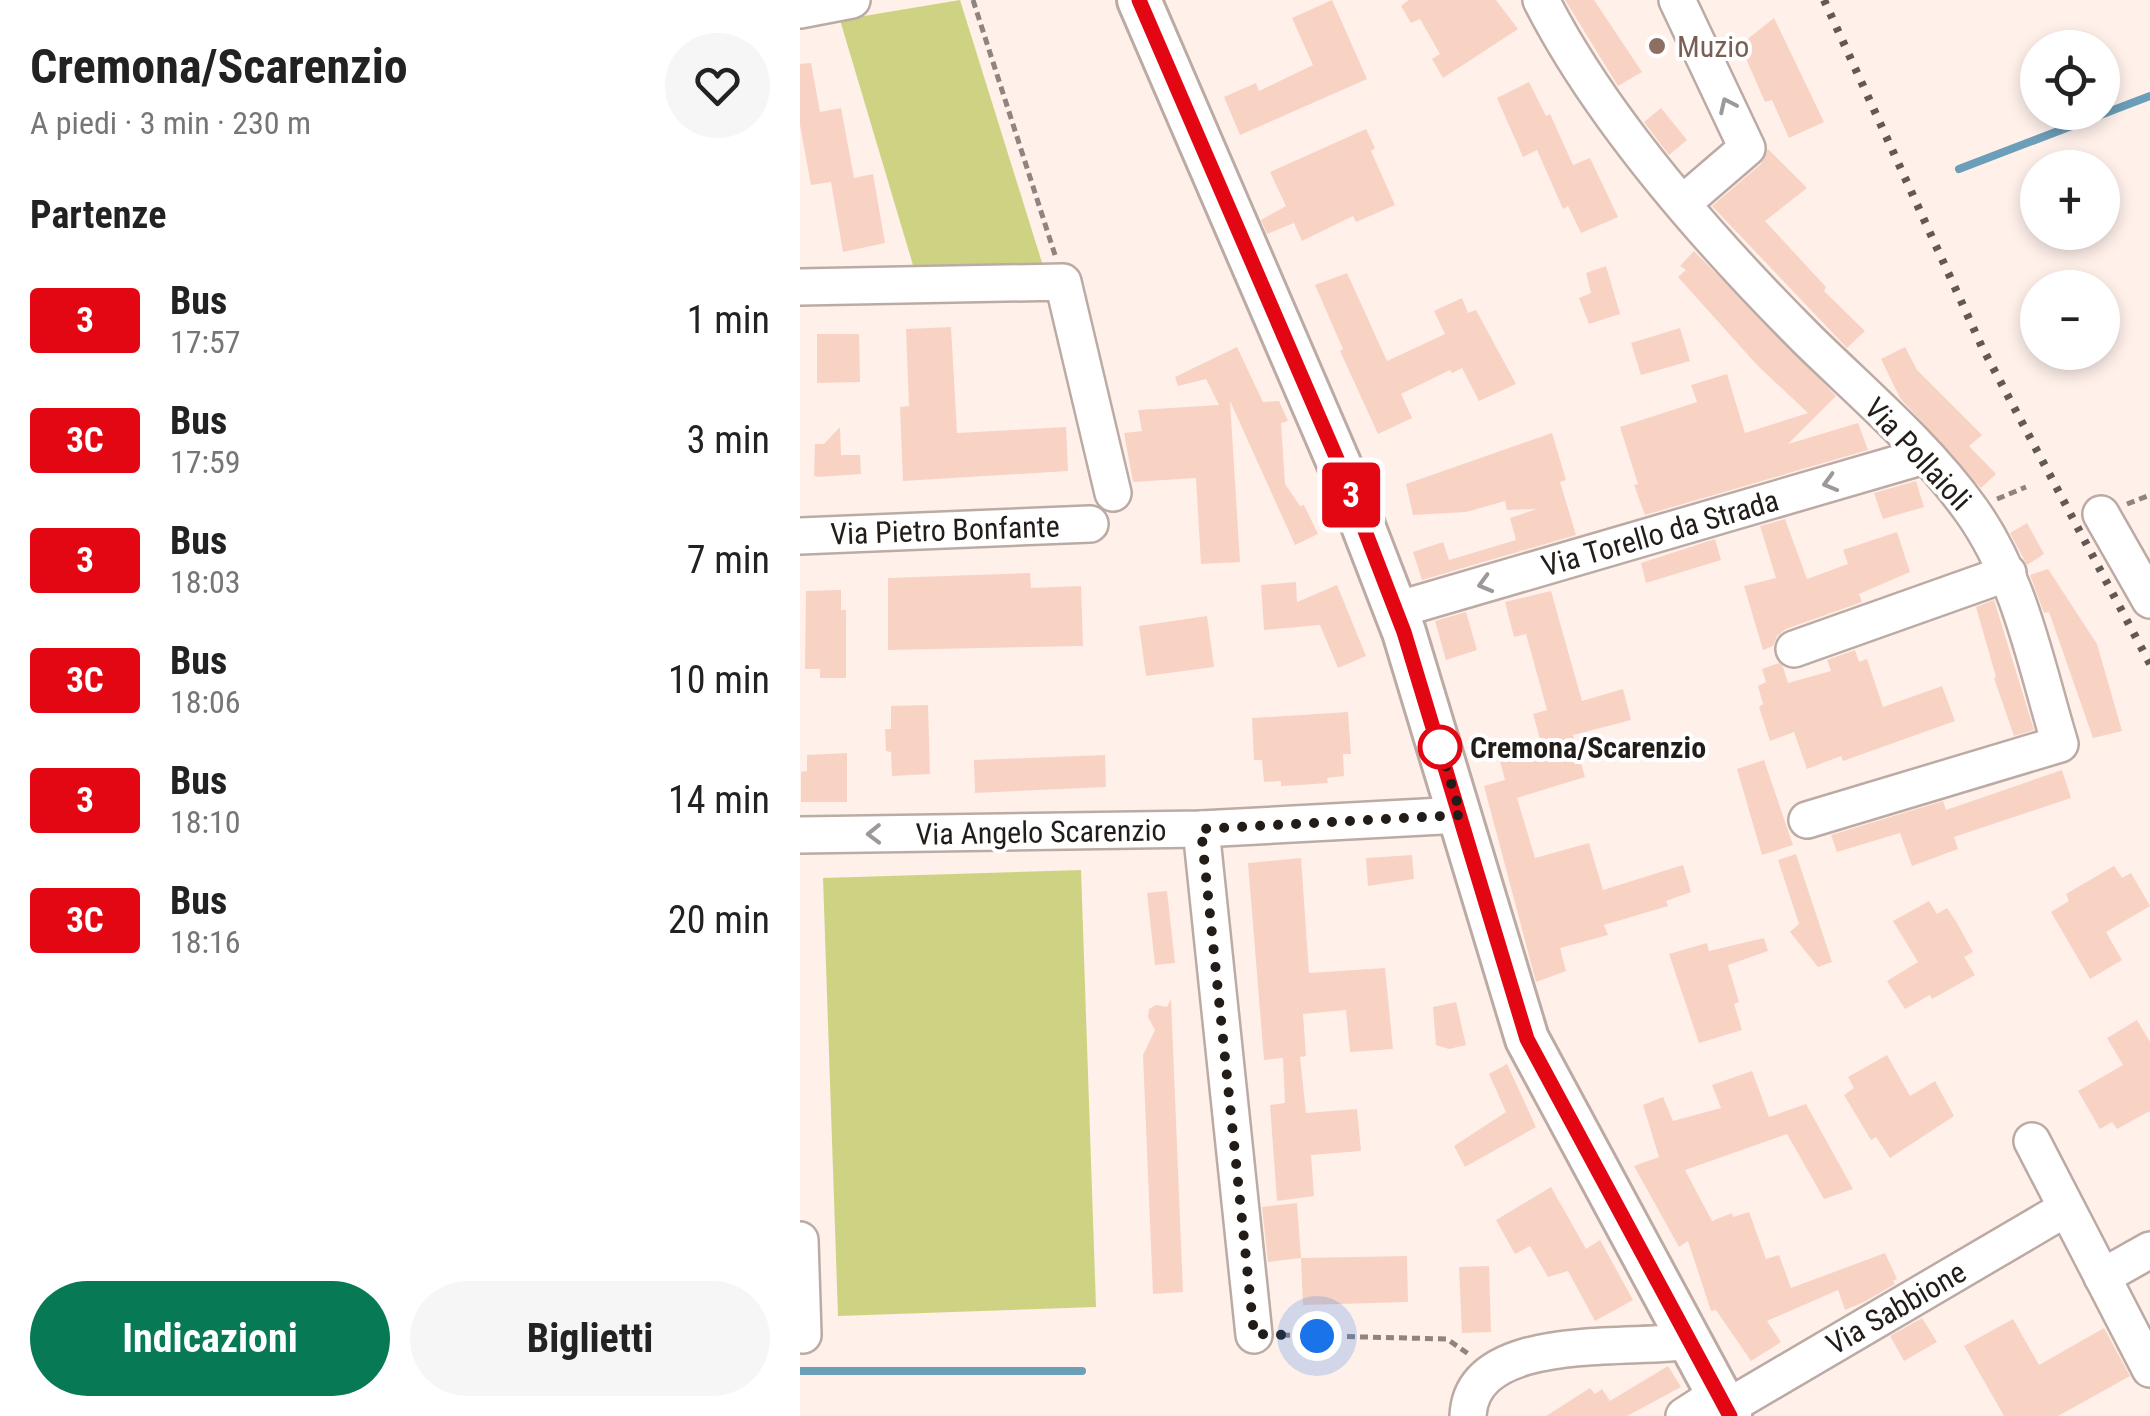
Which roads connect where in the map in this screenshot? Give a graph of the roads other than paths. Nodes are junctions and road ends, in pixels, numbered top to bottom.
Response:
1 (852, 0) edge
2 (1139, 0) edge
3 (1541, 0) edge
4 (1677, 0) edge
5 (800, 10) edge
6 (1682, 204) junction
7 (800, 287) edge
8 (1924, 456) junction
9 (1112, 493) dead end
10 (2100, 514) dead end
11 (1090, 524) dead end
12 (800, 536) edge
13 (2008, 573) junction
14 (2150, 600) edge
15 (1396, 610) junction
16 (1794, 649) dead end
17 (1461, 815) junction
18 (1807, 820) dead end
19 (1201, 829) junction
20 (800, 835) edge
21 (2032, 1141) dead end
22 (2065, 1209) junction
23 (800, 1240) edge
24 (2150, 1250) edge
25 (2102, 1278) junction
26 (1254, 1334) road end
27 (803, 1335) dead end
28 (1690, 1342) junction
29 (2150, 1369) edge
30 (1715, 1409) edge
31 (1468, 1416) edge

1 - 5 street
2 - 15 main road
3 - 6 street, Via Pollaioli
6 -> 4 street
6 - 8 street, Via Pollaioli
7 - 9 street
8 - 13 street, Via Pollaioli
8 -> 15 street, Via Torello da Strada
10 - 14 street
11 - 12 street, Via Pietro Bonfante
13 - 16 street
13 - 18 street, Via Pollaioli
15 - 17 main road
17 - 19 street, Via Angelo Scarenzio
17 - 28 main road
19 -> 20 street, Via Angelo Scarenzio
19 - 26 street
21 - 22 street
22 - 25 street
22 - 30 street, Via Sabbione
23 - 27 street
24 - 25 street
25 - 29 street
28 - 30 main road
28 - 31 street

